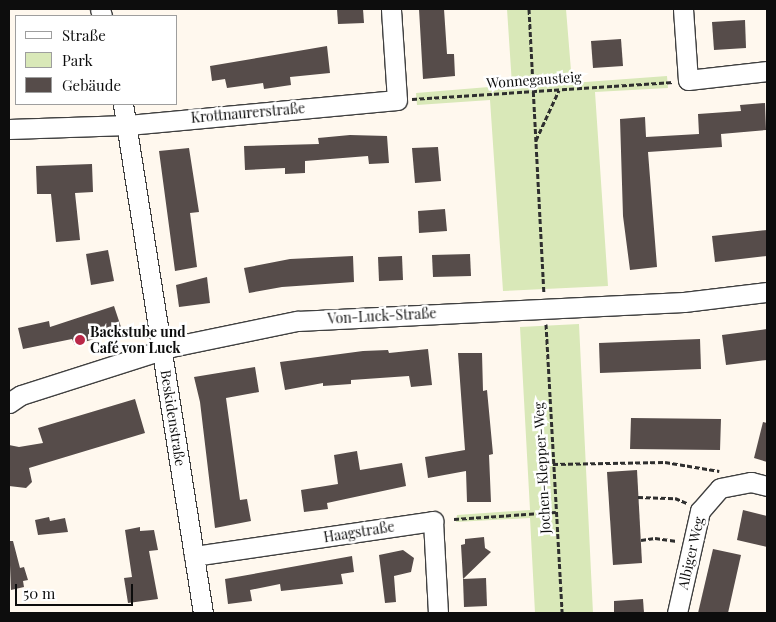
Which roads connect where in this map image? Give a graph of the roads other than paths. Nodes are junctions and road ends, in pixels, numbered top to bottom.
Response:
1 (390, 9) edge
2 (683, 9) edge
3 (767, 71) edge
4 (123, 105) edge
5 (128, 124) junction
6 (9, 129) edge
7 (767, 292) edge
8 (162, 350) junction
9 (9, 402) edge
10 (767, 486) edge
11 (194, 556) junction
12 (203, 613) edge
13 (438, 613) edge
14 (677, 613) edge

1 - 5 street, Krottnaurerstraße
2 - 3 street
4 - 5 street, Beskidenstraße
5 - 6 street, Krottnaurerstraße
5 - 8 street, Beskidenstraße
7 - 8 street, Von-Luck-Straße
8 - 9 street, Von-Luck-Straße
8 - 11 street, Beskidenstraße
10 - 14 street, Albiger Weg
11 - 12 street, Beskidenstraße
11 - 13 street, Haagstraße

